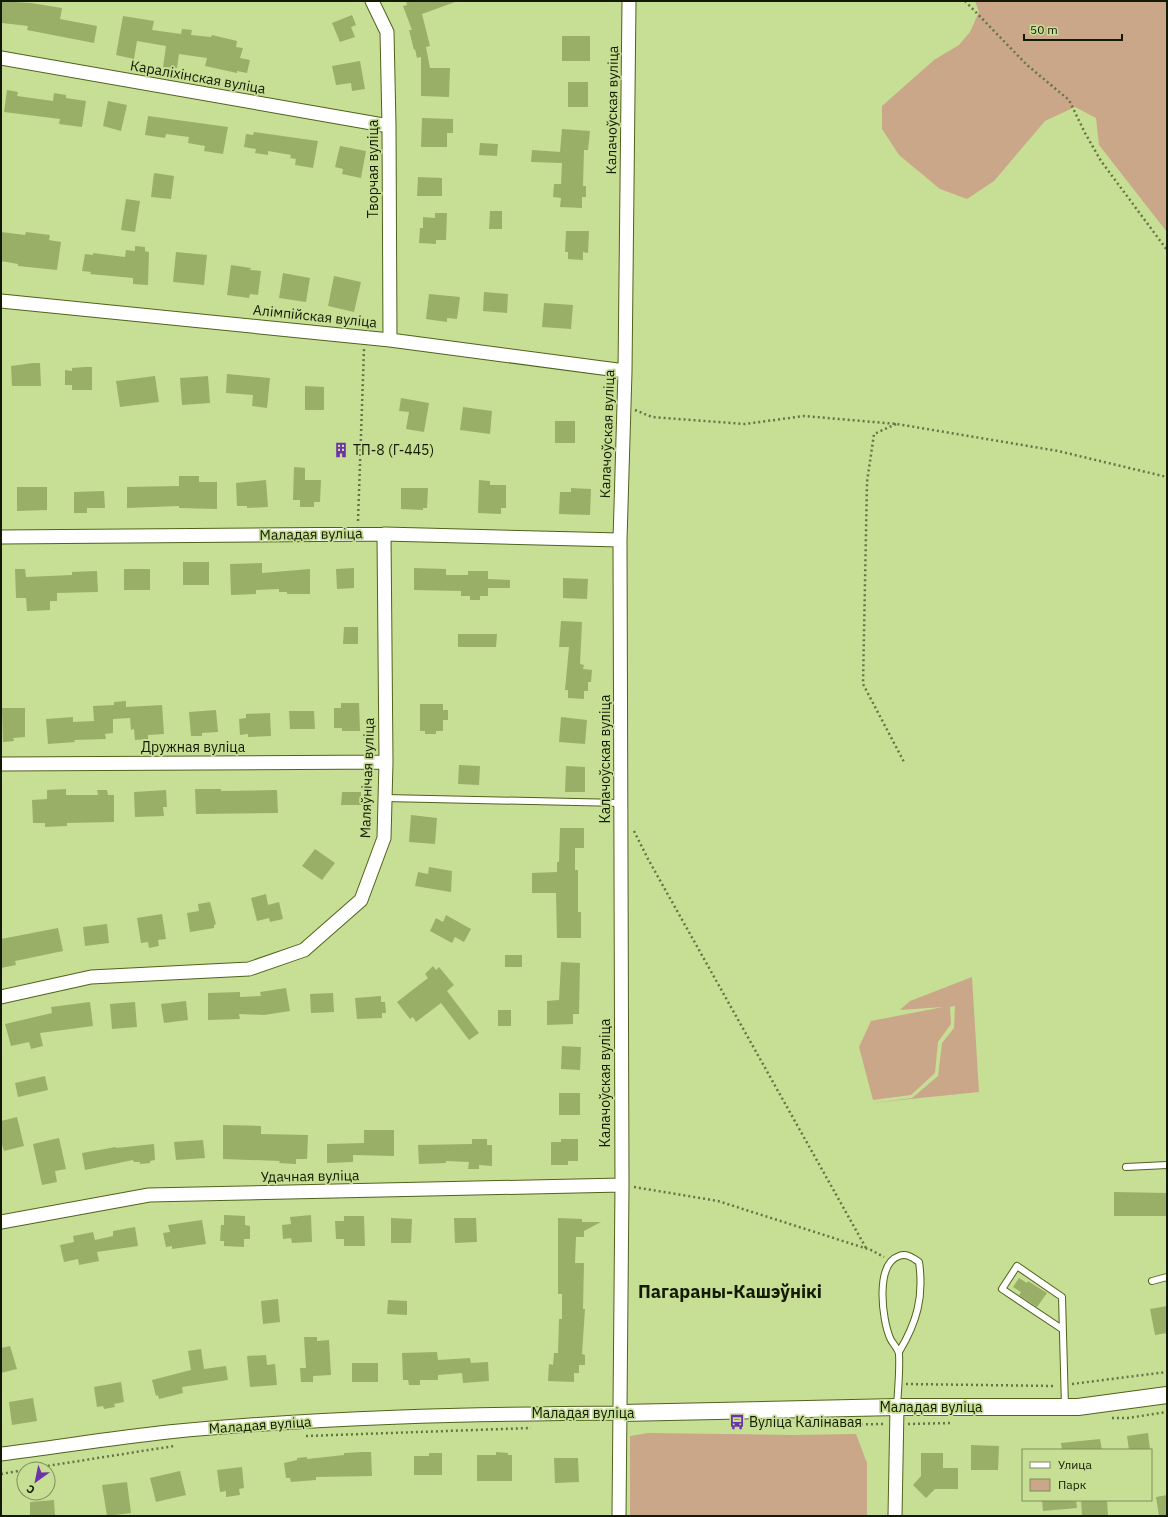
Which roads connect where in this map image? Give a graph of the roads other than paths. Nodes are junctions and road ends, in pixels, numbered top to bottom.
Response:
1 (372, 1) edge
2 (629, 1) edge
3 (1, 58) edge
4 (389, 126) junction
5 (1, 301) edge
6 (390, 340) junction
7 (625, 371) junction
8 (384, 534) junction
9 (1, 537) edge
10 (620, 540) junction
11 (386, 762) junction
12 (1, 764) edge
13 (385, 798) junction
14 (621, 803) junction
15 (1, 997) edge
16 (1167, 1165) edge
17 (1126, 1167) dead end
18 (622, 1185) junction
19 (1, 1222) edge
20 (1167, 1278) edge
21 (1152, 1281) dead end
22 (1062, 1329) junction
23 (899, 1352) junction
24 (1167, 1395) edge
25 (897, 1407) junction
26 (1065, 1407) junction
27 (621, 1413) junction
28 (1, 1454) edge
29 (619, 1516) edge
30 (895, 1516) edge

1 - 4 street, Творчая вуліца
2 - 7 street, Калачоўская вуліца
3 - 4 street, Караліхінская вуліца
4 - 6 street, Творчая вуліца
5 - 6 street, Алімпійская вуліца
6 - 7 street, Алімпійская вуліца
7 - 10 street, Калачоўская вуліца
8 - 9 street, Маладая вуліца
8 - 10 street, Маладая вуліца
8 - 11 street, Маляўнічая вуліца
10 - 14 street, Калачоўская вуліца
11 - 12 street, Дружная вуліца
11 - 13 street, Маляўнічая вуліца
13 - 14 lane
13 - 15 street, Маляўнічая вуліца
14 - 18 street, Калачоўская вуліца
16 - 17 lane
18 - 19 street, Удачная вуліца
18 - 27 street, Калачоўская вуліца
20 - 21 lane
22 - 22 lane
22 - 26 lane
23 - 23 lane
23 - 25 lane
24 - 26 street, Маладая вуліца
25 - 26 street, Маладая вуліца
25 - 27 street, Маладая вуліца
25 - 30 street
27 - 28 street, Маладая вуліца
27 - 29 street, Калачоўская вуліца

